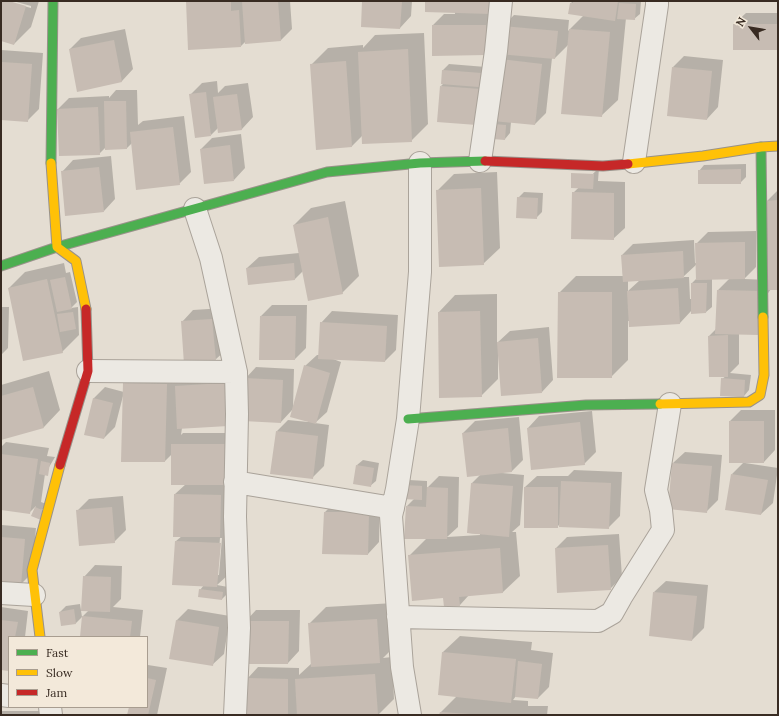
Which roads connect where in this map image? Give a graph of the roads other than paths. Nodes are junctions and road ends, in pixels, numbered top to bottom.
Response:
1 (53, 1) edge
2 (501, 1) edge
3 (657, 1) edge
4 (778, 146) edge
5 (761, 147) junction
6 (480, 161) junction
7 (634, 162) junction
8 (420, 163) junction
9 (195, 208) junction
10 (56, 247) junction
11 (1, 266) edge
12 (88, 371) junction
13 (236, 372) junction
14 (670, 404) junction
15 (408, 419) junction
16 (235, 482) junction
17 (393, 508) junction
18 (1, 593) edge
19 (34, 595) junction
20 (398, 617) junction
21 (40, 636) edge
22 (235, 715) edge
23 (410, 715) edge

1 - 10 street
2 - 6 street
3 - 7 street
4 - 5 street
5 - 7 street
5 - 14 street
6 - 7 street
6 - 8 street
8 - 9 street
8 - 15 street
9 - 10 street
9 - 13 street
10 - 11 street
10 - 12 street
12 - 13 street
12 - 19 street
13 - 16 street
14 - 15 street
14 - 20 street
15 - 17 street
16 - 17 street
16 - 22 street
17 - 20 street
18 - 19 street
19 - 21 street
20 - 23 street

